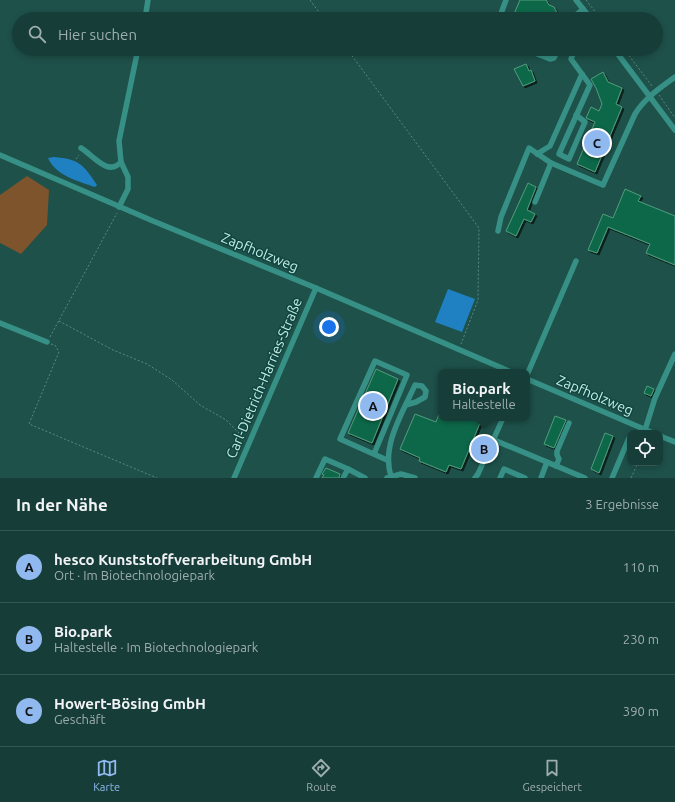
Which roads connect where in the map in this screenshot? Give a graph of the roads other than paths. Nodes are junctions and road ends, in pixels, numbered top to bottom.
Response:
1 (148, 0) edge
2 (506, 0) edge
3 (576, 0) edge
4 (583, 9) junction
5 (145, 12) edge
6 (502, 12) edge
7 (579, 12) edge
8 (585, 12) edge
9 (137, 56) edge
10 (542, 56) edge
11 (555, 56) edge
12 (572, 56) edge
13 (619, 56) edge
14 (582, 74) junction
15 (675, 77) edge
16 (650, 96) junction
17 (576, 114) junction
18 (675, 130) edge
19 (550, 146) junction
20 (81, 148) dead end
21 (537, 154) junction
22 (559, 154) junction
23 (0, 155) edge
24 (121, 162) junction
25 (551, 163) junction
26 (535, 202) dead end
27 (120, 207) junction
28 (498, 231) dead end
29 (576, 261) dead end
30 (316, 288) junction
31 (0, 323) edge
32 (46, 342) road end
33 (675, 354) edge
34 (504, 369) edge
35 (530, 369) edge
36 (530, 380) edge
37 (404, 381) junction
38 (414, 386) junction
39 (406, 405) junction
40 (502, 421) edge
41 (569, 423) dead end
42 (645, 430) joint
43 (663, 437) edge
44 (494, 440) junction
45 (675, 442) edge
46 (627, 443) edge
47 (374, 454) junction
48 (387, 460) junction
49 (547, 462) junction
50 (556, 466) junction
51 (348, 469) junction
52 (389, 477) edge
53 (234, 478) edge
54 (316, 478) edge
55 (344, 478) edge
56 (365, 478) edge
57 (415, 478) edge
58 (475, 478) edge
59 (500, 478) edge
60 (525, 478) edge
61 (541, 478) edge
62 (585, 478) edge
63 (612, 478) edge

1 - 5 street
2 - 6 street
3 - 4 street
4 - 7 street
4 - 8 street
9 - 24 street
10 - 11 street
12 - 14 street
13 - 16 street
14 - 17 street
14 - 19 street
15 - 16 street
16 - 18 street
16 - 25 street
17 - 22 street
17 - 22 street
19 - 21 street
19 - 22 street
20 - 24 street
21 - 25 street
21 - 28 street
23 - 27 street, Zapfholzweg
24 - 27 street
25 - 26 street
27 - 30 street, Zapfholzweg
29 - 35 street
30 - 34 street, Zapfholzweg
30 - 53 street, Carl-Dietrich-Harries-Straße
31 - 32 street
33 - 42 street
36 - 42 street, Zapfholzweg
37 - 38 street
37 - 47 street
37 - 47 street
38 - 39 street
38 - 39 street
39 - 48 street
40 - 44 street
41 - 50 street
43 - 45 street
44 - 49 street
44 - 58 street
46 - 63 street
47 - 48 street
48 - 52 street
49 - 50 street
49 - 61 street
50 - 62 street
51 - 54 street
51 - 55 street
51 - 56 street
52 - 57 street
59 - 60 street

